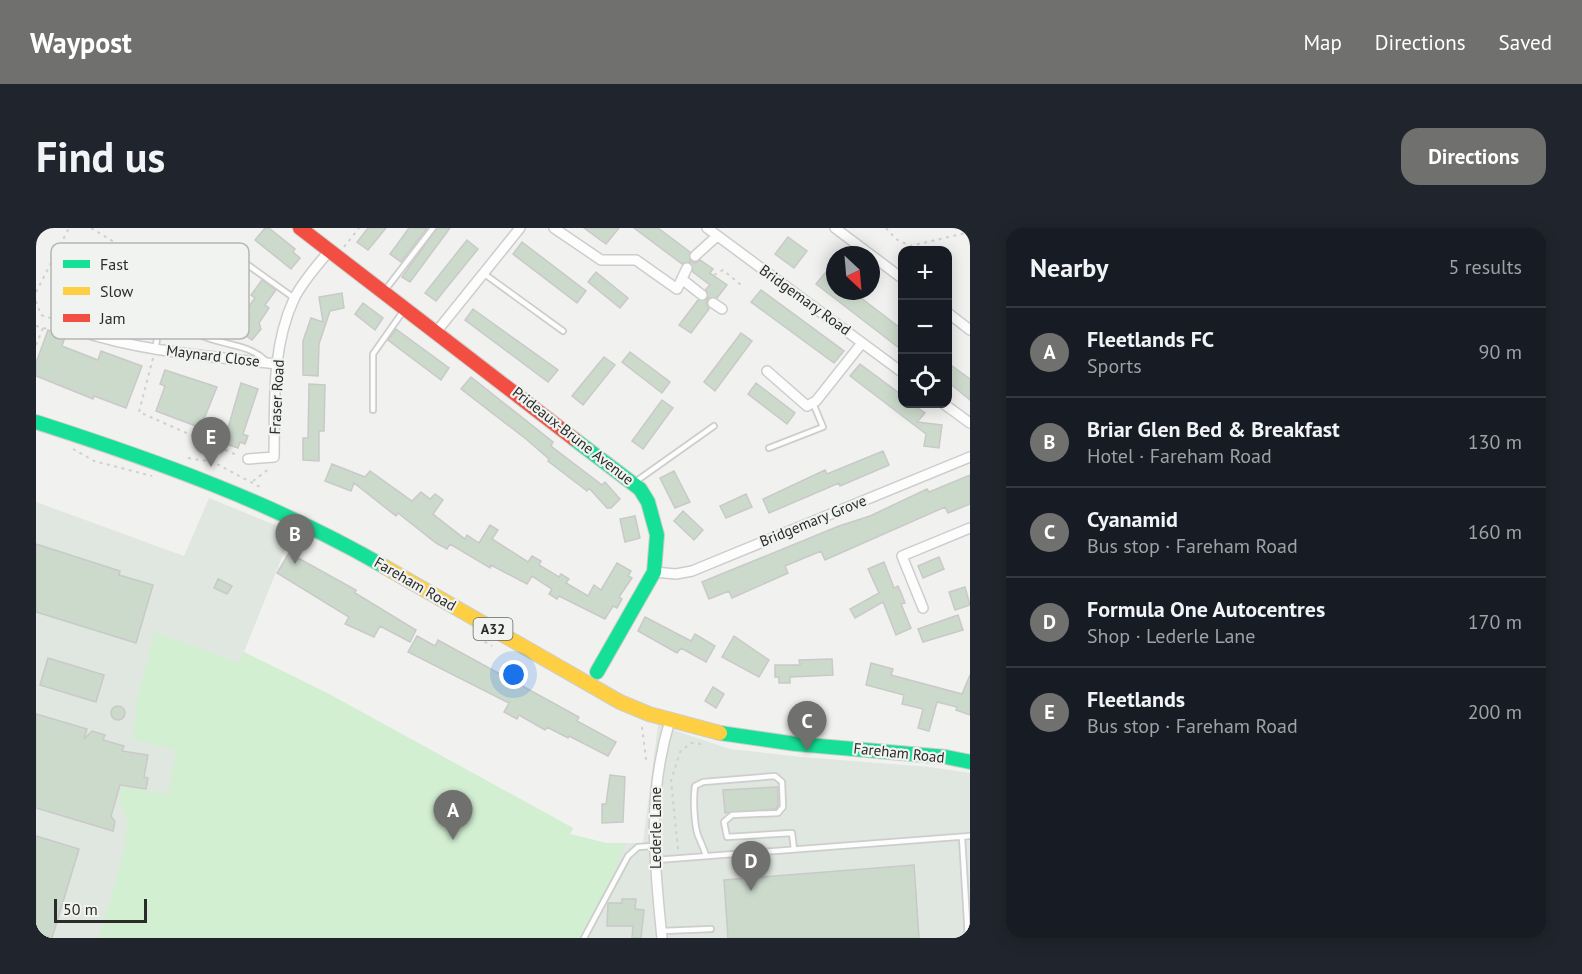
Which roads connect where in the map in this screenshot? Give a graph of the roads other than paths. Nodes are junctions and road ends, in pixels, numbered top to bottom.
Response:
1 (300, 228) edge
2 (433, 228) edge
3 (520, 228) edge
4 (554, 228) edge
5 (707, 228) edge
6 (835, 228) edge
7 (717, 236) junction
8 (859, 246) edge
9 (332, 254) junction
10 (695, 256) dead end
11 (880, 262) edge
12 (249, 266) edge
13 (687, 268) dead end
14 (483, 273) junction
15 (898, 275) edge
16 (683, 280) junction
17 (384, 291) junction
18 (702, 295) dead end
19 (294, 298) junction
20 (713, 303) dead end
21 (406, 308) junction
22 (722, 309) dead end
23 (952, 316) edge
24 (970, 330) edge
25 (437, 331) junction
26 (563, 331) dead end
27 (103, 339) edge
28 (157, 339) edge
29 (215, 339) edge
30 (862, 343) junction
31 (155, 350) junction
32 (272, 363) junction
33 (898, 369) edge
34 (767, 371) dead end
35 (813, 403) junction
36 (949, 408) edge
37 (374, 410) dead end
38 (36, 422) edge
39 (970, 423) edge
40 (714, 426) dead end
41 (769, 448) dead end
42 (970, 457) edge
43 (248, 459) road end
44 (634, 483) junction
45 (970, 528) edge
46 (654, 572) junction
47 (923, 608) dead end
48 (597, 672) dead end
49 (670, 720) junction
50 (970, 762) edge
51 (970, 836) edge
52 (962, 837) junction
53 (653, 846) junction
54 (794, 849) junction
55 (706, 856) junction
56 (654, 860) junction
57 (711, 928) dead end
58 (662, 934) edge
59 (584, 938) edge
60 (968, 938) edge

1 - 9 main road, Prideaux-Brune Avenue
2 - 17 lane
3 - 14 street
4 - 16 street
5 - 7 street, Bridgemary Road
6 - 8 street
7 - 10 street
7 - 30 street, Bridgemary Road
9 - 17 main road, Prideaux-Brune Avenue
9 - 19 street, Fraser Road
11 - 15 street
12 - 19 lane
13 - 16 street
14 - 25 street
14 - 26 lane
16 - 18 street
17 - 21 main road, Prideaux-Brune Avenue
19 - 32 street, Fraser Road
20 - 22 street
21 - 25 main road, Prideaux-Brune Avenue
21 - 37 lane
23 - 24 street
25 - 44 main road, Prideaux-Brune Avenue
27 - 31 street, Maynard Close
28 - 31 lane
29 - 32 lane
30 - 33 street, Bridgemary Road
30 - 35 street
31 - 32 street, Maynard Close
32 - 43 street, Fraser Road
34 - 35 street
35 - 41 lane
36 - 39 street
38 - 49 main road, Fareham Road / A32
40 - 44 lane
42 - 46 street, Bridgemary Grove
44 - 46 main road, Prideaux-Brune Avenue
45 - 47 street
46 - 48 main road
49 - 50 main road, Fareham Road / A32
49 - 53 street, Lederle Lane
51 - 52 lane
52 - 54 lane
52 - 60 lane
53 - 56 street, Lederle Lane
53 - 59 lane
54 - 55 lane
54 - 55 lane
55 - 56 lane
56 - 58 street, Lederle Lane
57 - 58 lane

